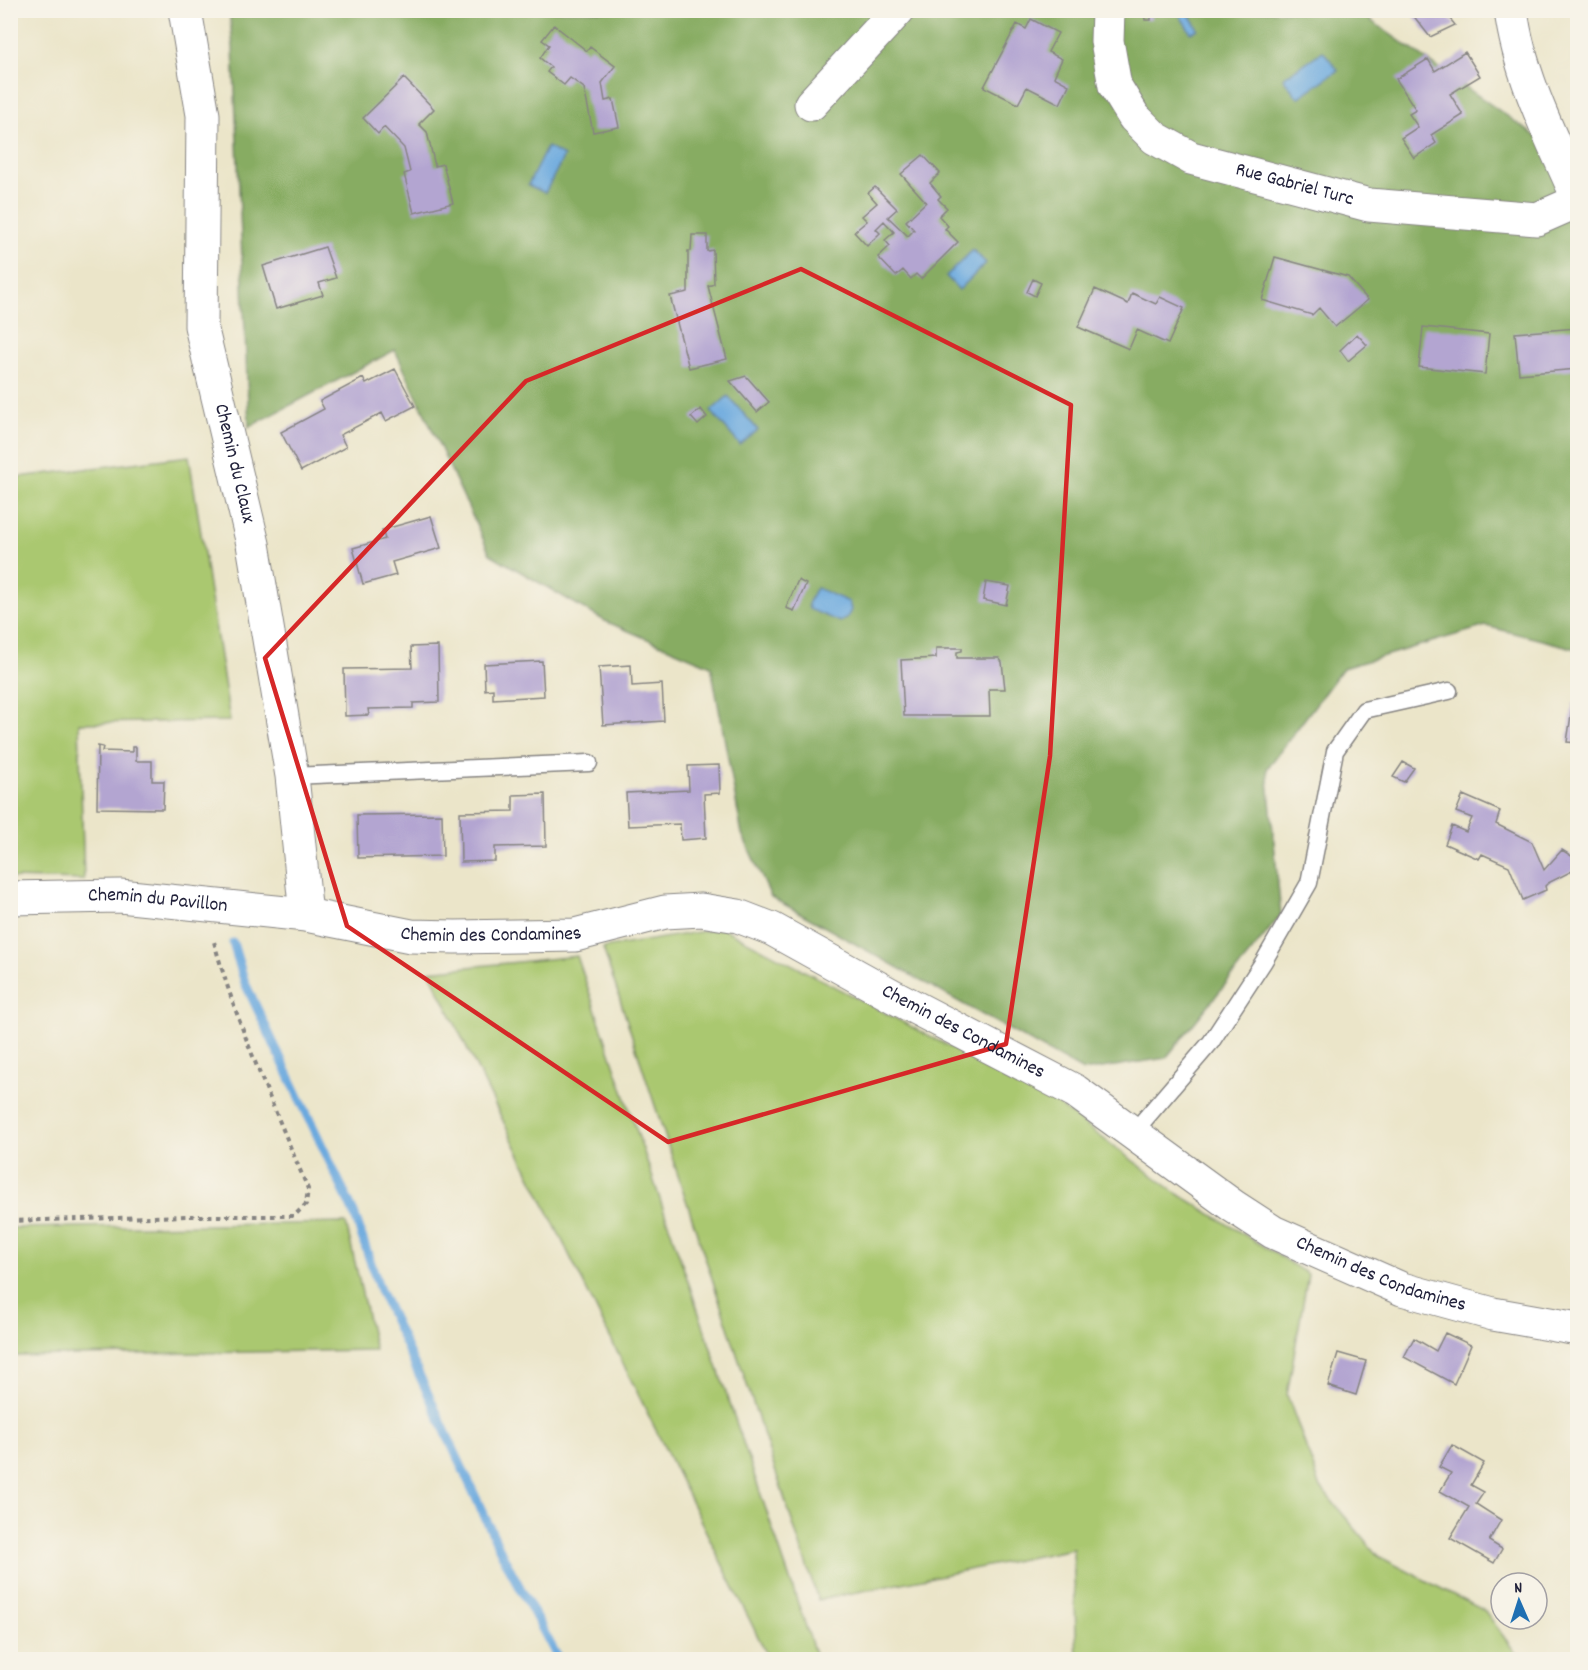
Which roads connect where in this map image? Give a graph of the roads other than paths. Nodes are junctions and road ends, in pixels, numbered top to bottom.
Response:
1 (185, 10) edge
2 (898, 10) edge
3 (1108, 10) edge
4 (1511, 10) edge
5 (811, 104) dead end
6 (1578, 200) edge
7 (1449, 691) dead end
8 (589, 764) dead end
9 (292, 776) junction
10 (10, 898) edge
11 (306, 915) junction
12 (1133, 1133) junction
13 (1578, 1329) edge

1 - 9 street, Chemin du Claux
2 - 5 street
3 - 6 street, Rue Gabriel Turc
4 - 6 street, Rue Gabriel Turc
7 - 12 lane
8 - 9 lane
9 - 11 street, Chemin du Claux
10 - 11 street, Chemin du Pavillon
11 - 12 street, Chemin des Condamines
12 - 13 street, Chemin des Condamines

